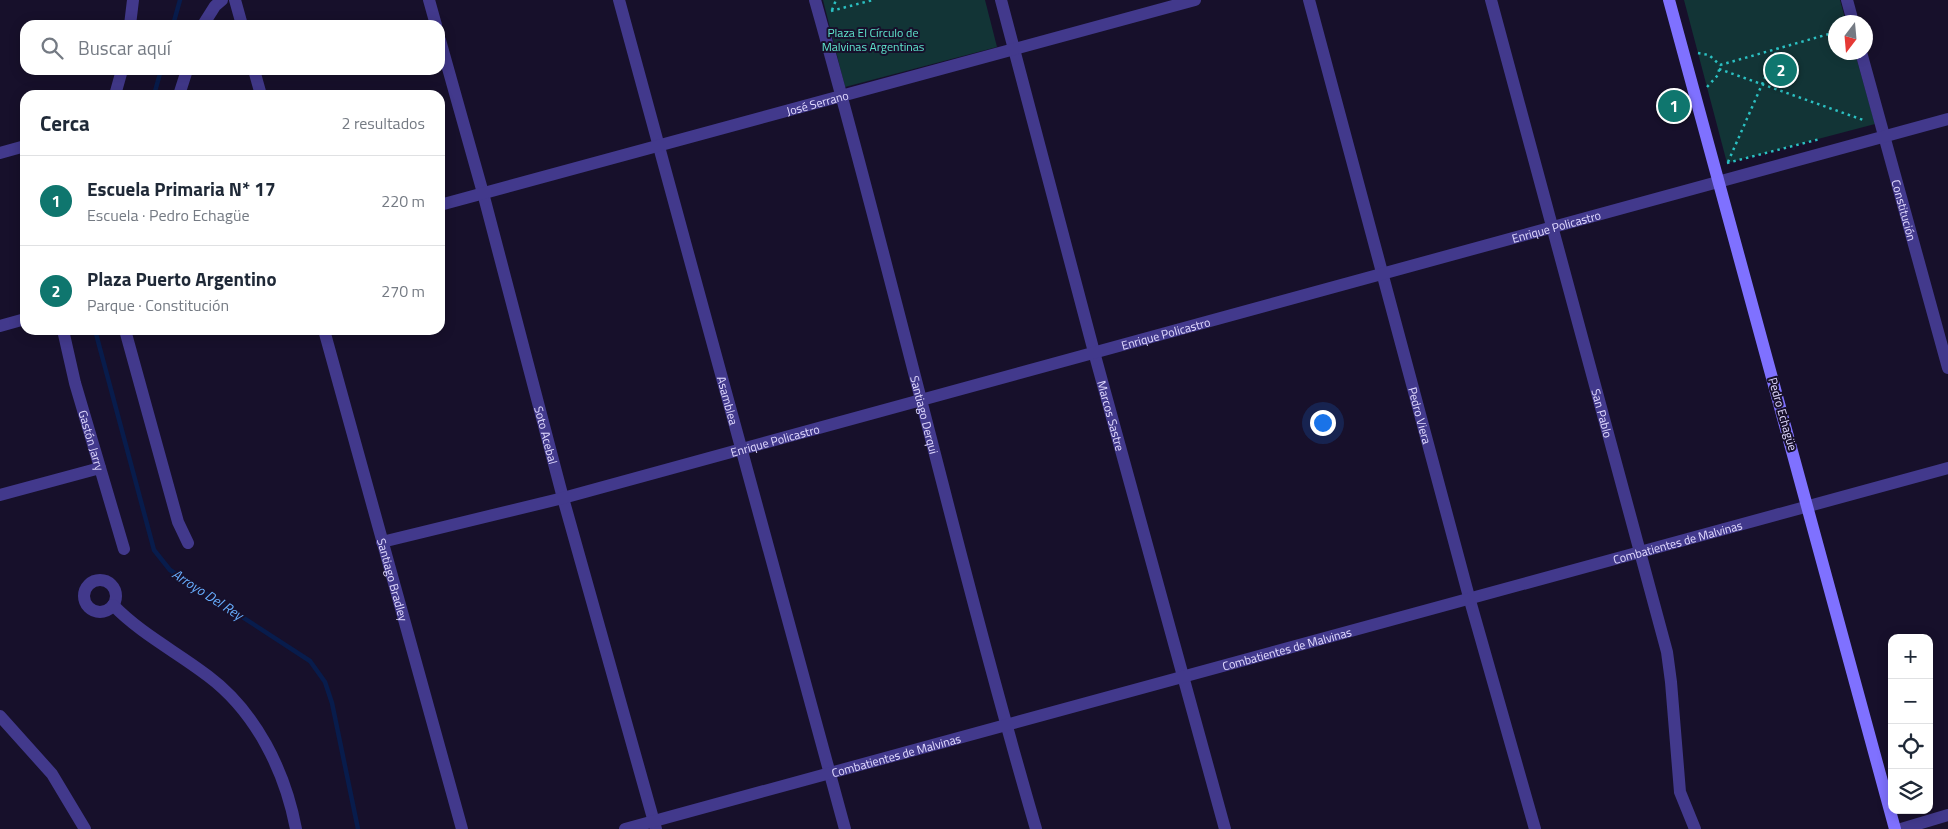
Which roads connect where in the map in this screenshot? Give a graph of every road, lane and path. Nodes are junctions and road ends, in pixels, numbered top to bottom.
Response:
1 (133, 0) edge
2 (222, 0) edge
3 (236, 0) edge
4 (429, 0) edge
5 (619, 0) edge
6 (814, 0) edge
7 (836, 0) edge
8 (873, 0) edge
9 (1002, 0) edge
10 (1195, 0) edge
11 (1309, 0) edge
12 (1490, 0) edge
13 (1669, 0) edge
14 (1847, 0) edge
15 (832, 11) junction
16 (819, 14) junction
17 (1851, 15) edge
18 (131, 20) edge
19 (206, 20) edge
20 (241, 20) edge
21 (435, 20) edge
22 (1828, 34) edge
23 (1778, 48) junction
24 (1014, 49) junction
25 (445, 58) edge
26 (1863, 60) edge
27 (1700, 61) dead end
28 (1720, 64) junction
29 (1719, 69) junction
30 (121, 75) edge
31 (185, 75) edge
32 (255, 75) edge
33 (1704, 78) dead end
34 (1762, 84) junction
35 (1707, 87) junction
36 (116, 90) edge
37 (181, 90) edge
38 (260, 90) edge
39 (842, 96) junction
40 (1709, 96) dead end
41 (1948, 119) edge
42 (1875, 124) dead end
43 (1829, 136) dead end
44 (1885, 137) junction
45 (659, 146) junction
46 (20, 147) edge
47 (0, 153) edge
48 (1724, 154) dead end
49 (1727, 163) junction
50 (1718, 184) junction
51 (483, 193) junction
52 (445, 204) edge
53 (1551, 228) junction
54 (1383, 272) junction
55 (20, 320) edge
56 (0, 326) edge
57 (64, 335) edge
58 (126, 335) edge
59 (325, 335) edge
60 (1094, 352) junction
61 (1948, 368) edge
62 (919, 399) junction
63 (742, 448) junction
64 (100, 468) junction
65 (1948, 468) edge
66 (0, 495) edge
67 (563, 498) junction
68 (1808, 504) junction
69 (382, 542) junction
70 (188, 543) dead end
71 (124, 548) dead end
72 (1640, 551) junction
73 (1469, 597) junction
74 (113, 605) dead end
75 (1183, 675) junction
76 (0, 716) edge
77 (1006, 726) junction
78 (829, 772) junction
79 (1948, 816) edge
80 (655, 825) edge
81 (85, 829) edge
82 (296, 829) edge
83 (462, 829) edge
84 (625, 829) edge
85 (844, 829) edge
86 (1036, 829) edge
87 (1225, 829) edge
88 (1534, 829) edge
89 (1695, 829) edge
90 (1895, 829) edge
91 (1901, 829) edge

1 - 18 street
2 - 19 street
3 - 20 street
4 - 21 street
5 - 45 street, Asamblea
6 - 16 street, Santiago Derqui
7 - 15 path
8 - 15 path
9 - 24 street, Marcos Sastre
10 - 24 street, José Serrano
11 - 54 street, Pedro Viera
12 - 53 street, San Pablo
13 - 50 street, Pedro Echagüe
14 - 17 street
15 - 16 path
16 - 39 street, Santiago Derqui
22 - 23 path
23 - 28 path
23 - 34 path
24 - 39 street, José Serrano
24 - 60 street, Marcos Sastre
25 - 51 street, Soto Acebal
26 - 44 street, Constitución
27 - 28 path
28 - 29 path
29 - 34 path
29 - 35 path
30 - 36 street
31 - 37 street
32 - 38 street
33 - 35 path
34 - 42 path
34 - 49 path
35 - 40 path
39 - 45 street, José Serrano
39 - 62 street, Santiago Derqui
41 - 44 street, Enrique Policastro
43 - 49 path
44 - 50 street, Enrique Policastro
44 - 61 street, Constitución
45 - 51 street, José Serrano
45 - 63 street, Asamblea
46 - 47 street
48 - 49 path
50 - 53 street, Enrique Policastro
50 - 68 street, Pedro Echagüe
51 - 52 street, José Serrano
51 - 67 street, Soto Acebal
53 - 54 street, Enrique Policastro
53 - 72 street, San Pablo
54 - 60 street, Enrique Policastro
54 - 73 street, Pedro Viera
55 - 56 street
57 - 64 street, Gastón Jarry
58 - 70 street
59 - 69 street, Santiago Bradley
60 - 62 street, Enrique Policastro
60 - 75 street, Marcos Sastre
62 - 63 street, Enrique Policastro
62 - 77 street, Santiago Derqui
63 - 67 street, Enrique Policastro
63 - 78 street, Asamblea
64 - 66 street
64 - 71 street, Gastón Jarry
65 - 68 street, Combatientes de Malvinas
67 - 69 street, Enrique Policastro
67 - 80 street, Soto Acebal
68 - 72 street, Combatientes de Malvinas
68 - 90 street, Pedro Echagüe
69 - 83 street, Santiago Bradley
72 - 73 street, Combatientes de Malvinas
72 - 89 street, San Pablo
73 - 75 street, Combatientes de Malvinas
73 - 88 street, Pedro Viera
74 - 82 street
75 - 77 street, Combatientes de Malvinas
75 - 87 street, Marcos Sastre
76 - 81 street
77 - 78 street, Combatientes de Malvinas
77 - 86 street, Santiago Derqui
78 - 80 street, Combatientes de Malvinas
78 - 85 street, Asamblea
79 - 91 street
80 - 84 street, Combatientes de Malvinas

